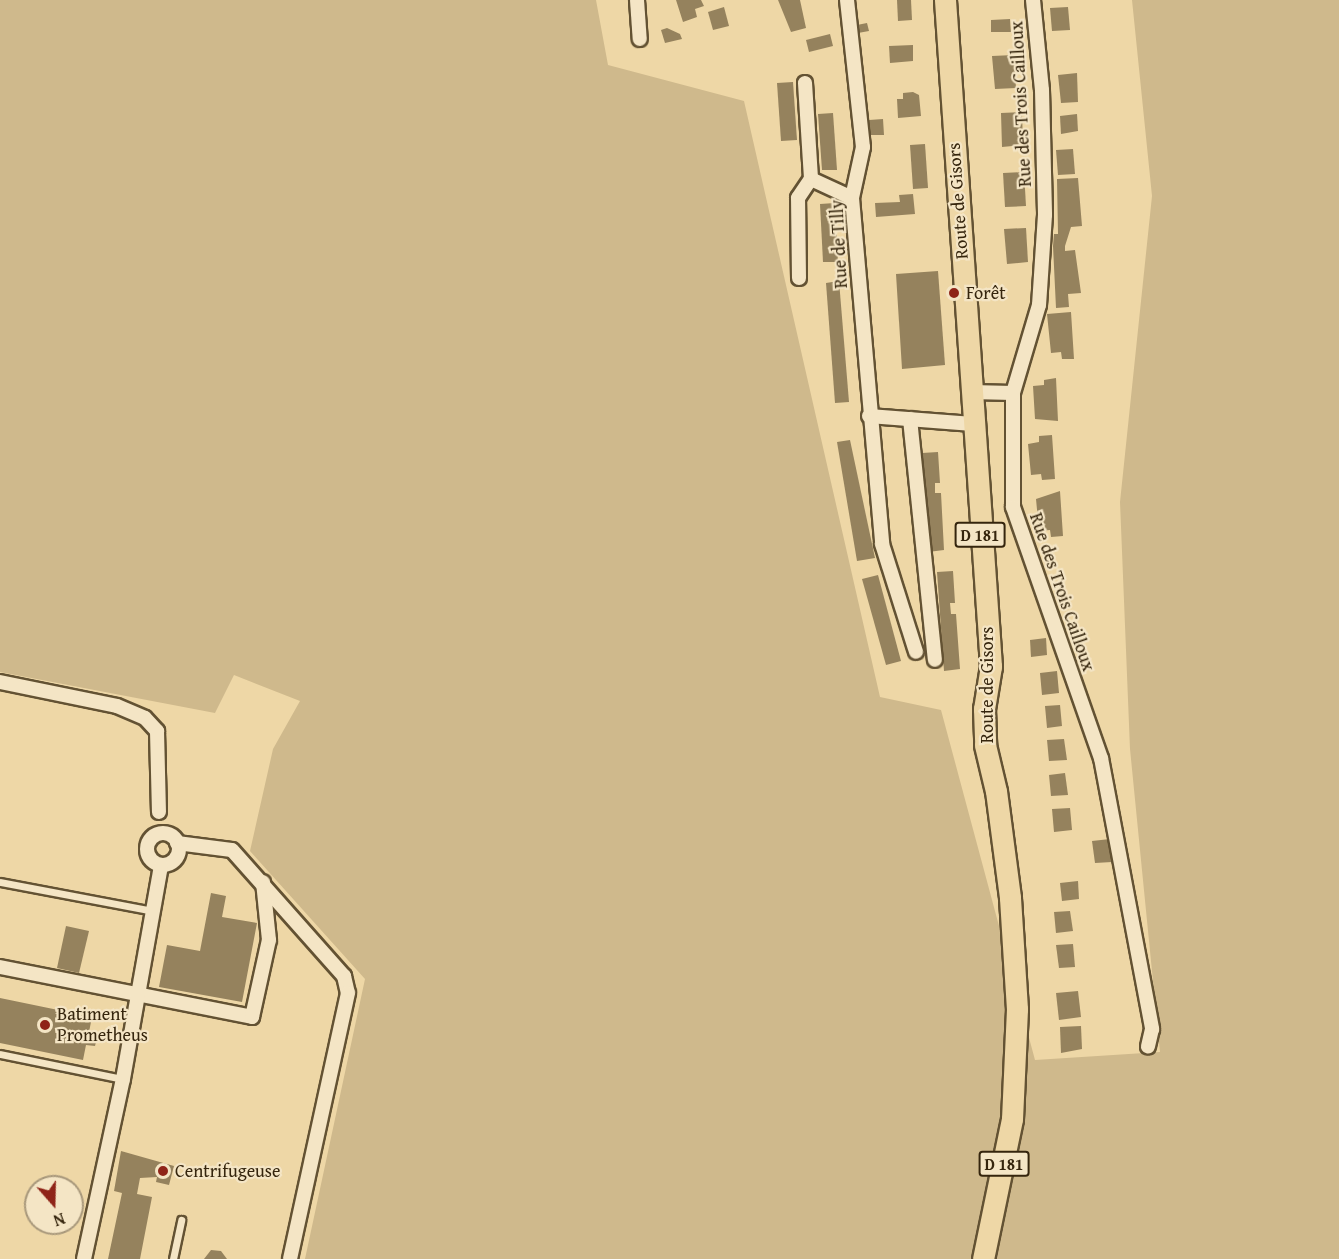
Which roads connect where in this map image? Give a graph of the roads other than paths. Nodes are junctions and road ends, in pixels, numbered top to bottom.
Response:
1 (637, 0) edge
2 (847, 0) edge
3 (945, 0) edge
4 (1033, 0) edge
5 (640, 39) dead end
6 (805, 83) dead end
7 (811, 179) junction
8 (852, 198) junction
9 (799, 278) dead end
10 (971, 392) junction
11 (1013, 393) junction
12 (869, 416) junction
13 (910, 419) junction
14 (973, 424) junction
15 (916, 652) dead end
16 (935, 660) dead end
17 (0, 682) edge
18 (159, 835) junction
19 (177, 843) junction
20 (161, 865) junction
21 (0, 882) edge
22 (263, 882) junction
23 (153, 911) junction
24 (0, 966) edge
25 (138, 995) junction
26 (1148, 1047) dead end
27 (0, 1054) edge
28 (123, 1079) junction
29 (181, 1220) dead end
30 (84, 1259) edge
31 (173, 1259) edge
32 (290, 1259) edge
33 (983, 1259) edge

1 - 5 street
2 - 8 street, Rue de Tilly
3 - 10 main road, Route de Gisors / D 181
4 - 11 street, Rue des Trois Cailloux
6 - 7 street
7 - 8 street
7 - 9 street
8 - 12 street, Rue de Tilly
10 - 11 street
10 - 14 main road, Route de Gisors / D 181
11 - 26 street, Rue des Trois Cailloux
12 - 13 street
12 - 15 street, Rue de Tilly
13 - 14 street
13 - 16 street
14 - 33 main road, Route de Gisors / D 181
17 - 18 street
18 - 19 street
18 - 20 street
19 - 20 street
19 - 22 street
20 - 23 street
21 - 23 lane
22 - 25 street
22 - 32 street
23 - 25 street
24 - 25 street
25 - 28 street
27 - 28 lane
28 - 30 street
29 - 31 lane

